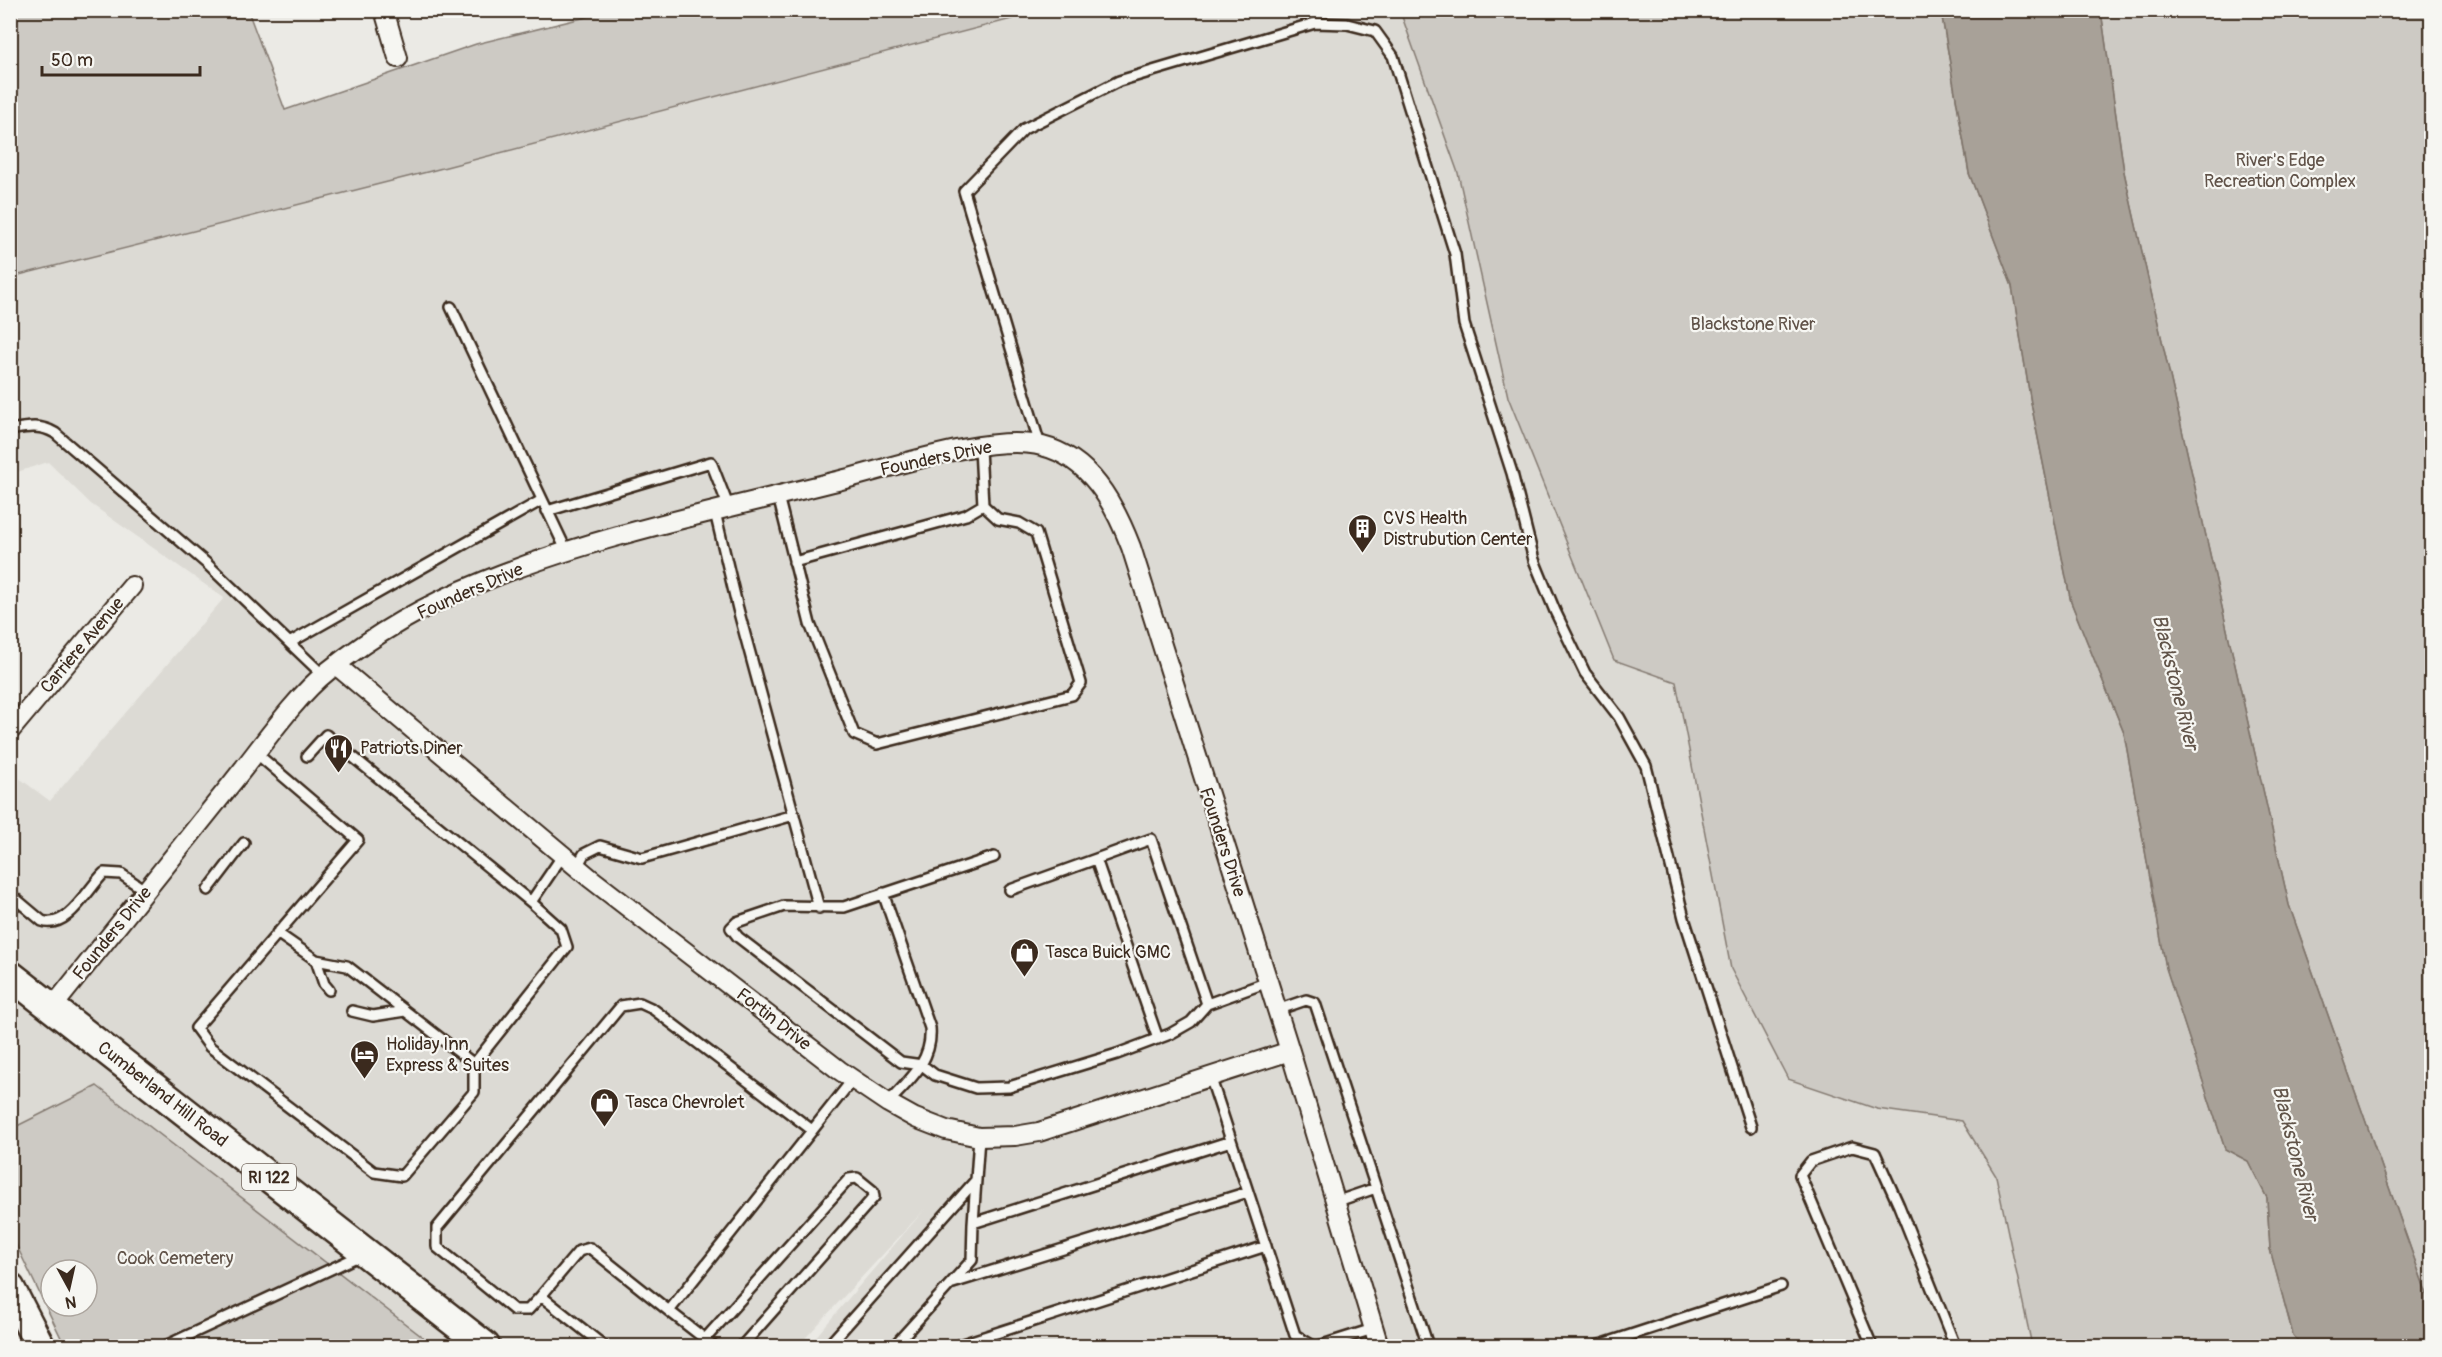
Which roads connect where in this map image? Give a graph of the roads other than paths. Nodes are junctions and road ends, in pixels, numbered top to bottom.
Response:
1 (384, 10) edge
2 (398, 58) dead end
3 (451, 306) dead end
4 (10, 430) edge
5 (1040, 445) junction
6 (980, 448) junction
7 (777, 496) junction
8 (542, 500) junction
9 (983, 505) junction
10 (722, 510) junction
11 (547, 511) junction
12 (567, 552) junction
13 (794, 562) junction
14 (132, 586) dead end
15 (291, 642) junction
16 (329, 670) junction
17 (10, 732) edge
18 (256, 753) junction
19 (307, 756) dead end
20 (794, 815) junction
21 (244, 843) dead end
22 (563, 855) junction
23 (994, 857) dead end
24 (1096, 859) junction
25 (577, 867) junction
26 (208, 890) dead end
27 (1011, 890) dead end
28 (146, 891) junction
29 (883, 893) junction
30 (10, 894) edge
31 (531, 902) junction
32 (819, 908) junction
33 (277, 933) junction
34 (316, 960) junction
35 (10, 975) edge
36 (1268, 982) junction
37 (329, 990) dead end
38 (1207, 1004) junction
39 (52, 1008) junction
40 (1277, 1010) junction
41 (352, 1011) dead end
42 (405, 1011) junction
43 (1158, 1039) junction
44 (1290, 1051) junction
45 (474, 1064) junction
46 (921, 1065) junction
47 (1210, 1076) junction
48 (853, 1079) junction
49 (888, 1103) junction
50 (1751, 1127) dead end
51 (812, 1130) junction
52 (979, 1137) junction
53 (1231, 1141) junction
54 (976, 1180) junction
55 (1376, 1188) junction
56 (1248, 1192) junction
57 (1335, 1202) junction
58 (974, 1223) junction
59 (1266, 1246) junction
60 (366, 1253) junction
61 (954, 1283) junction
62 (1781, 1286) dead end
63 (10, 1288) edge
64 (541, 1296) junction
65 (669, 1311) junction
66 (1373, 1329) junction
67 (705, 1339) junction
68 (40, 1347) edge
69 (165, 1347) edge
70 (485, 1347) edge
71 (604, 1347) edge
72 (714, 1347) edge
73 (742, 1347) edge
74 (828, 1347) edge
75 (894, 1347) edge
76 (956, 1347) edge
77 (1313, 1347) edge
78 (1319, 1347) edge
79 (1379, 1347) edge
80 (1428, 1347) edge
81 (1598, 1347) edge
82 (1872, 1347) edge
83 (1955, 1347) edge

1 - 2 street
3 - 8 lane
4 - 15 lane
5 - 6 street, Founders Drive
5 - 36 street, Founders Drive
5 - 50 lane
6 - 7 street, Founders Drive
6 - 9 lane
7 - 10 street, Founders Drive
7 - 13 lane
8 - 11 lane
8 - 15 lane
9 - 13 lane
9 - 13 lane
10 - 11 lane
10 - 12 street, Founders Drive
10 - 20 lane
11 - 12 lane
12 - 16 street, Founders Drive
14 - 17 street, Carriere Avenue
15 - 16 lane
16 - 18 street, Founders Drive
16 - 22 street, Fortin Drive
18 - 28 street, Founders Drive
18 - 33 lane
19 - 31 lane
20 - 25 lane
20 - 32 lane
21 - 26 lane
22 - 25 street, Fortin Drive
22 - 31 lane
23 - 29 lane
24 - 27 lane
24 - 38 lane
24 - 43 lane
25 - 48 street, Fortin Drive
28 - 30 lane
28 - 39 street, Founders Drive
29 - 32 lane
29 - 46 lane
31 - 45 lane
32 - 46 lane
33 - 34 lane
33 - 45 lane
34 - 37 lane
34 - 42 lane
35 - 39 main road, Cumberland Hill Road / RI 122
36 - 38 lane
36 - 40 street, Founders Drive
38 - 43 lane
39 - 60 main road, Cumberland Hill Road / RI 122
40 - 44 street, Founders Drive
40 - 55 lane
41 - 42 lane
42 - 45 lane
43 - 46 lane
44 - 47 street, Fortin Drive
44 - 57 street, Founders Drive
46 - 49 lane
47 - 52 street, Fortin Drive
47 - 53 lane
48 - 49 street, Fortin Drive
48 - 51 lane
49 - 52 street, Fortin Drive
51 - 64 lane
51 - 65 lane
52 - 54 lane
53 - 56 lane
53 - 58 lane
54 - 58 lane
54 - 74 lane
55 - 57 lane
55 - 80 lane
56 - 59 lane
56 - 61 lane
57 - 66 street, Founders Drive
58 - 61 lane
59 - 76 lane
59 - 77 lane
60 - 69 lane
60 - 70 main road, Cumberland Hill Road / RI 122
61 - 75 lane
62 - 81 lane
63 - 68 main road
64 - 65 lane
64 - 71 lane
65 - 67 lane
66 - 78 lane
66 - 79 street, Founders Drive
67 - 72 lane
67 - 73 lane
82 - 83 lane

